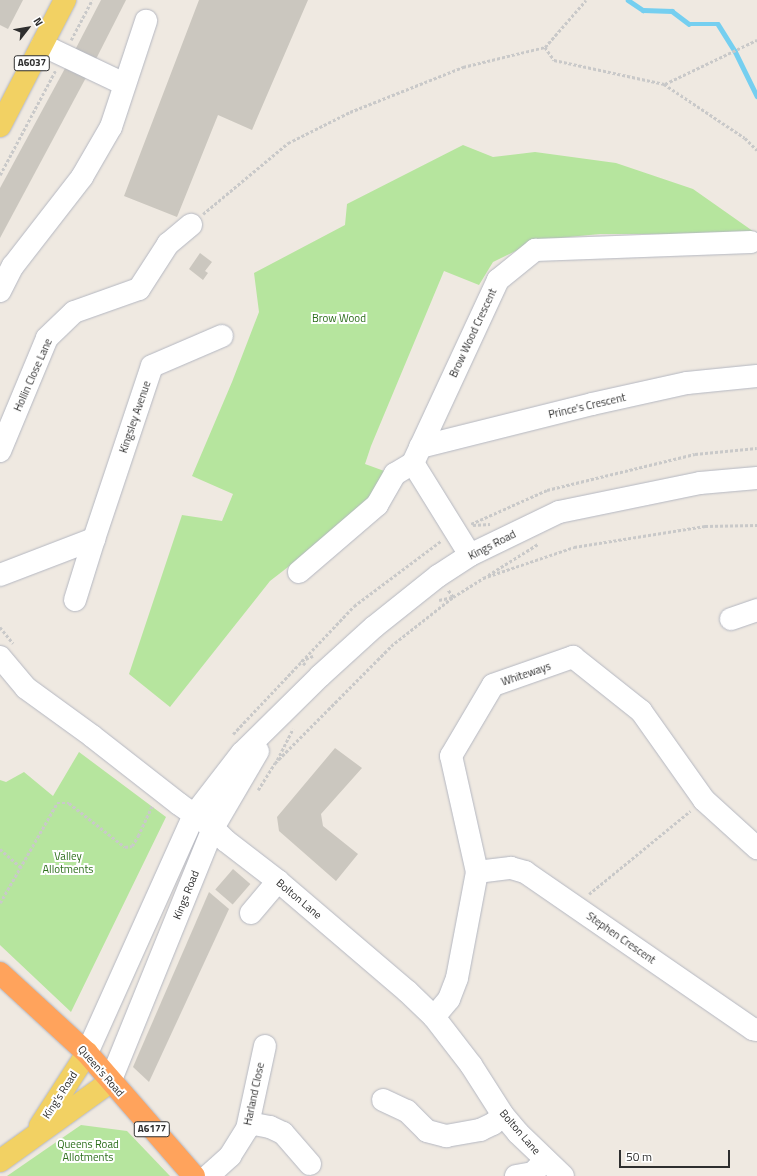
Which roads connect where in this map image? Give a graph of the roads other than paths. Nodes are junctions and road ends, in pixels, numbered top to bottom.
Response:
1 (65, 0) edge
2 (146, 21) dead end
3 (42, 46) junction
4 (124, 84) junction
5 (0, 126) edge
6 (191, 225) road end
7 (751, 242) dead end
8 (6, 262) edge
9 (0, 291) edge
10 (222, 336) dead end
11 (757, 376) edge
12 (0, 451) edge
13 (417, 455) junction
14 (757, 478) edge
15 (94, 539) junction
16 (470, 555) junction
17 (299, 572) dead end
18 (0, 575) edge
19 (75, 600) dead end
20 (757, 610) edge
21 (731, 619) dead end
22 (0, 657) edge
23 (279, 718) junction
24 (194, 815) junction
25 (213, 828) junction
26 (757, 848) edge
27 (477, 872) junction
28 (278, 881) junction
29 (251, 913) dead end
30 (0, 973) edge
31 (434, 1017) junction
32 (757, 1030) edge
33 (264, 1046) dead end
34 (87, 1053) junction
35 (110, 1082) junction
36 (383, 1100) dead end
37 (503, 1115) junction
38 (248, 1123) junction
39 (34, 1136) junction
40 (545, 1160) junction
41 (0, 1162) edge
42 (310, 1164) dead end
43 (194, 1176) edge
44 (208, 1176) edge
45 (516, 1176) edge
46 (563, 1176) edge

1 - 3 main road, A6037
2 - 4 street
3 - 4 street
3 - 5 main road, A6037
4 - 8 street
6 - 12 street, Hollin Close Lane
7 - 13 street, Brow Wood Crescent
8 - 9 street
10 - 15 street, Kingsley Avenue
11 - 13 street, Prince's Crescent
13 - 16 street
13 - 17 street, Prince's Crescent
14 - 16 street, Kings Road
15 - 18 street
15 - 19 street, Kingsley Avenue
16 - 23 street, Kings Road
20 - 21 street
22 - 24 street, Bolton Lane
23 - 24 street, Kings Road
23 - 25 street, Kings Road
24 - 25 street, Bolton Lane
24 - 34 street, Kings Road
25 - 28 street, Bolton Lane
25 - 35 street, Kings Road
26 - 27 street, Whiteways
27 - 31 street, Whiteways
27 - 32 street, Stephen Crescent
28 - 29 street
28 - 31 street, Bolton Lane
30 - 34 highway, Queen's Road / A6177
31 - 37 street, Bolton Lane
33 - 38 street, Harland Close
34 - 35 highway, Queen's Road / A6177
34 - 39 main road, King's Road
35 - 39 main road, King's Road
35 - 43 highway, Queen's Road / A6177
36 - 37 street
37 - 40 street, Bolton Lane
38 - 42 street
38 - 44 street, Harland Close
39 - 41 main road, King's Road
40 - 45 street
40 - 46 street, Bolton Lane

